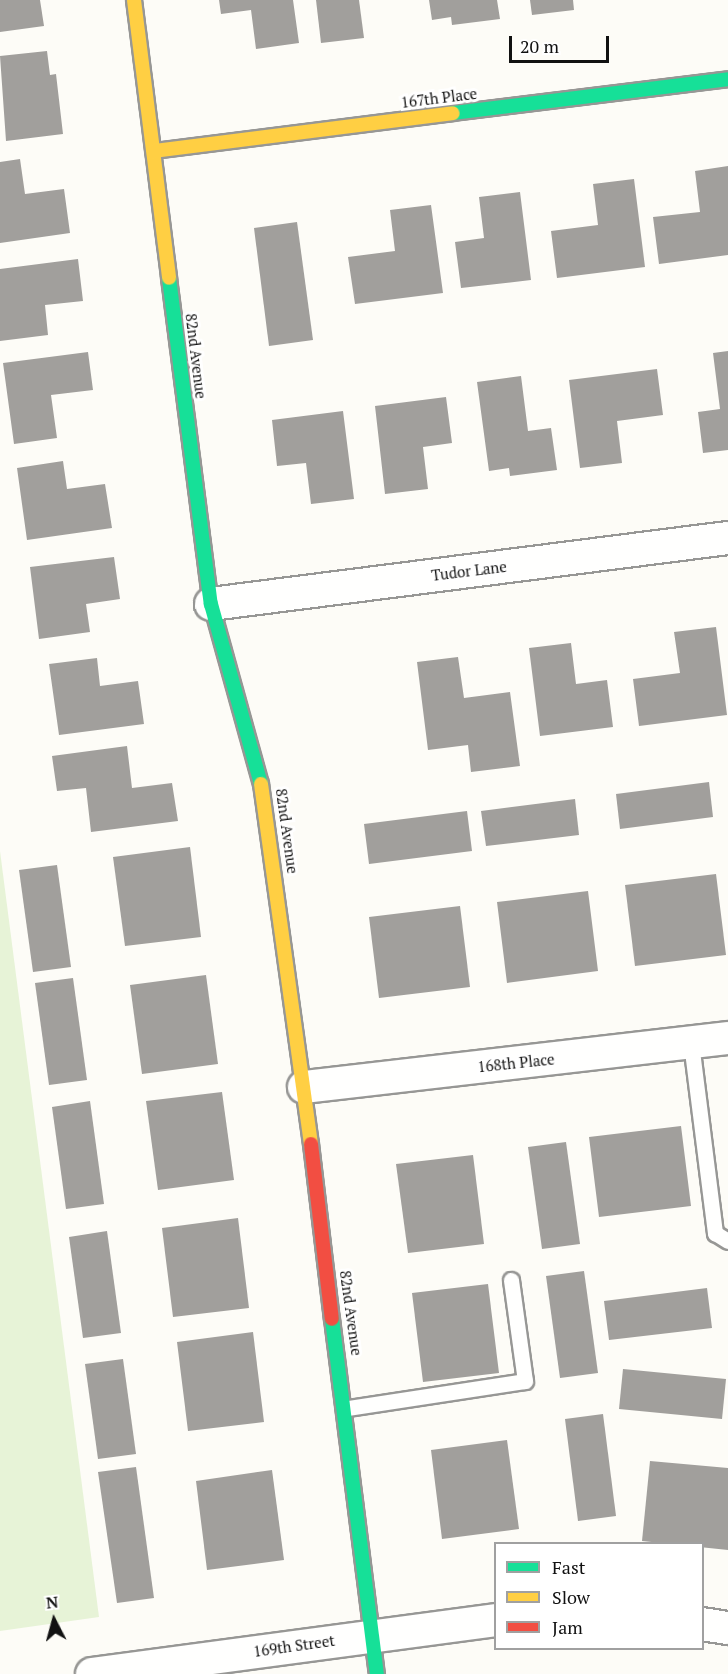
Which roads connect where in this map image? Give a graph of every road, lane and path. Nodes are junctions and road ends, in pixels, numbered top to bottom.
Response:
1 (134, 0) edge
2 (728, 79) edge
3 (154, 151) junction
4 (728, 538) edge
5 (211, 604) junction
6 (728, 1038) edge
7 (691, 1043) junction
8 (304, 1087) junction
9 (728, 1241) edge
10 (511, 1280) dead end
11 (348, 1408) junction
12 (494, 1620) edge
13 (704, 1624) edge
14 (728, 1628) edge
15 (374, 1635) junction
16 (92, 1674) edge
17 (377, 1674) edge

1 - 3 street, 82nd Avenue
2 - 3 street, 167th Place
3 - 5 street, 82nd Avenue
4 - 5 street, Tudor Lane
5 - 8 street, 82nd Avenue
6 - 7 street, 168th Place
7 - 8 street, 168th Place
7 - 9 lane
8 - 11 street, 82nd Avenue
10 - 11 lane
11 - 15 street, 82nd Avenue
12 - 15 street, 169th Street
13 - 14 street
15 - 16 street, 169th Street
15 - 17 street, 82nd Avenue

